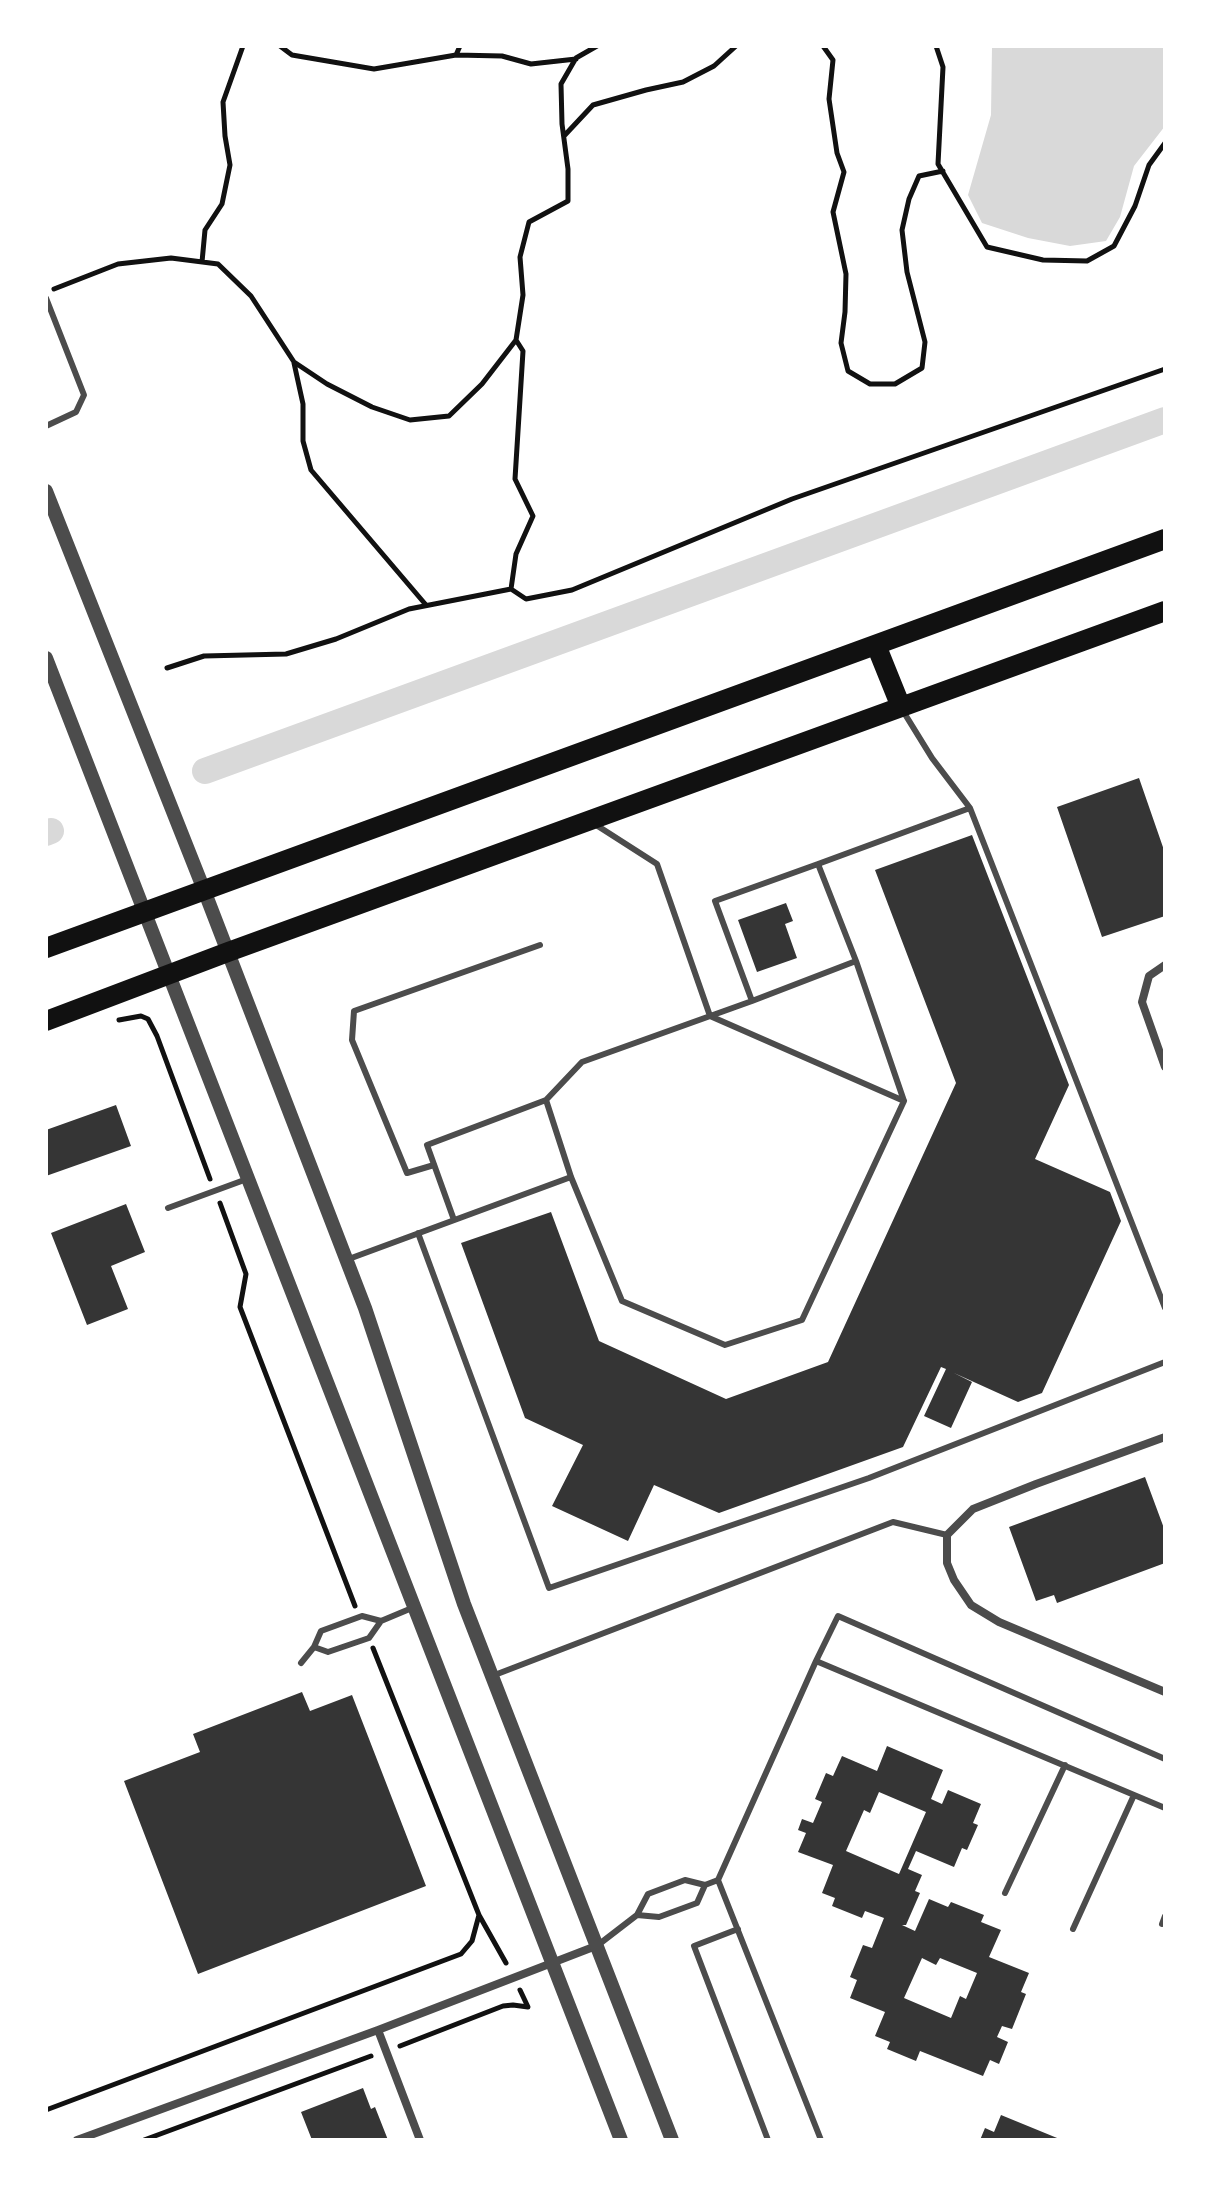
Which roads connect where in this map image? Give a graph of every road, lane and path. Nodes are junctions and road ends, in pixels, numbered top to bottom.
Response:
1 (243, 46) edge
2 (280, 46) edge
3 (460, 46) edge
4 (597, 46) edge
5 (736, 46) edge
6 (823, 46) edge
7 (936, 46) edge
8 (456, 55) junction
9 (576, 58) junction
10 (564, 136) junction
11 (1165, 143) edge
12 (943, 171) junction
13 (202, 262) junction
14 (46, 292) edge
15 (46, 298) edge
16 (516, 340) junction
17 (294, 362) junction
18 (1165, 369) edge
19 (46, 426) edge
20 (46, 491) edge
21 (1165, 539) edge
22 (511, 589) junction
23 (426, 605) junction
24 (1165, 611) edge
25 (876, 645) junction
26 (46, 658) edge
27 (167, 668) dead end
28 (901, 707) junction
29 (970, 808) junction
30 (590, 821) junction
31 (818, 864) junction
32 (204, 890) junction
33 (145, 912) junction
34 (540, 945) dead end
35 (46, 948) edge
36 (228, 952) junction
37 (856, 961) junction
38 (1165, 965) edge
39 (169, 975) junction
40 (752, 1001) junction
41 (710, 1016) junction
42 (46, 1021) edge
43 (109, 1024) dead end
44 (1165, 1067) edge
45 (546, 1100) junction
46 (904, 1101) junction
47 (434, 1165) junction
48 (571, 1177) junction
49 (248, 1178) junction
50 (215, 1190) junction
51 (168, 1208) dead end
52 (454, 1220) junction
53 (418, 1233) junction
54 (346, 1260) junction
55 (1165, 1308) edge
56 (1165, 1362) edge
57 (1165, 1437) edge
58 (947, 1535) junction
59 (414, 1607) junction
60 (359, 1617) junction
61 (381, 1621) junction
62 (369, 1638) junction
63 (314, 1647) junction
64 (816, 1661) junction
65 (301, 1663) dead end
66 (492, 1676) junction
67 (1165, 1692) edge
68 (1165, 1759) edge
69 (1065, 1765) junction
70 (1134, 1795) junction
71 (1165, 1808) edge
72 (718, 1880) junction
73 (705, 1885) junction
74 (1005, 1893) dead end
75 (479, 1915) dead end
76 (637, 1915) junction
77 (738, 1929) junction
78 (1073, 1929) dead end
79 (468, 1946) dead end
80 (596, 1946) junction
81 (552, 1963) junction
82 (378, 2030) junction
83 (46, 2110) edge
84 (77, 2140) edge
85 (420, 2140) edge
86 (621, 2140) edge
87 (672, 2140) edge
88 (768, 2140) edge
89 (821, 2140) edge

1 - 13 path
2 - 8 path
3 - 8 path
4 - 9 path
5 - 10 path
6 - 12 path
7 - 12 path
8 - 9 path
9 - 10 path
10 - 16 path
11 - 12 path
13 - 14 path
13 - 17 path
15 - 19 lane
16 - 17 path
16 - 22 path
17 - 23 path
18 - 22 path
20 - 32 street
21 - 25 main road
22 - 23 path
23 - 27 path
24 - 28 main road
25 - 28 main road
25 - 32 main road
26 - 33 street
28 - 29 lane
28 - 30 main road
29 - 31 lane
29 - 55 lane
30 - 36 main road
30 - 41 lane
31 - 37 lane
31 - 40 lane
32 - 33 main road
32 - 36 street
33 - 35 main road
33 - 39 street
34 - 47 lane
36 - 39 main road
36 - 54 street
37 - 40 lane
37 - 46 lane
38 - 44 street
39 - 42 main road
39 - 49 street
40 - 41 lane
41 - 45 lane
41 - 46 lane
43 - 50 path
45 - 47 lane
45 - 48 lane
46 - 48 lane
47 - 52 lane
48 - 52 lane
49 - 50 lane
49 - 59 street
50 - 51 lane
50 - 60 path
52 - 53 lane
53 - 54 lane
53 - 56 lane
54 - 66 street
57 - 58 street
58 - 66 lane
58 - 67 street
59 - 61 lane
59 - 81 street
60 - 61 lane
60 - 63 lane
61 - 62 lane
62 - 63 lane
62 - 75 path
63 - 65 lane
64 - 68 lane
64 - 69 lane
64 - 72 lane
66 - 80 street
69 - 70 lane
69 - 74 lane
70 - 71 lane
70 - 78 lane
72 - 73 lane
72 - 77 lane
73 - 76 lane
73 - 76 lane
76 - 80 lane
77 - 88 lane
77 - 89 lane
79 - 83 path
80 - 81 street
80 - 87 street
81 - 82 street
81 - 86 street
82 - 84 street
82 - 85 street

